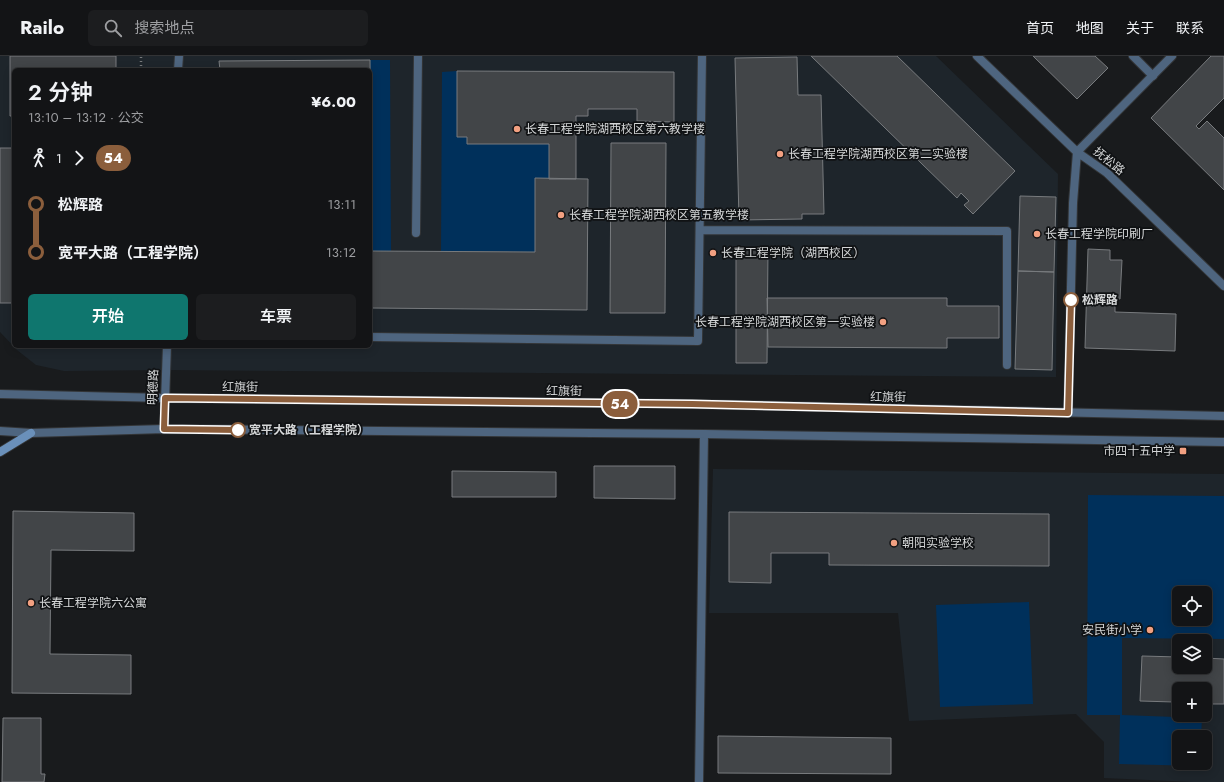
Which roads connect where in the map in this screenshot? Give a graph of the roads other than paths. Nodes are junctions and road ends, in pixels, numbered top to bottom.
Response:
1 (178, 56) edge
2 (418, 56) edge
3 (702, 56) edge
4 (977, 56) edge
5 (1133, 56) edge
6 (1172, 56) edge
7 (178, 68) edge
8 (1153, 76) junction
9 (1078, 152) junction
10 (700, 230) junction
11 (416, 233) dead end
12 (1224, 286) edge
13 (372, 337) edge
14 (167, 348) edge
15 (1007, 365) dead end
16 (0, 394) edge
17 (165, 398) junction
18 (1068, 413) junction
19 (1224, 416) edge
20 (164, 429) junction
21 (0, 431) edge
22 (31, 432) junction
23 (704, 434) junction
24 (1224, 442) edge
25 (0, 452) edge
26 (699, 782) edge

1 - 7 street
2 - 11 street
3 - 10 street
4 - 9 street, 抚松路
5 - 8 street
6 - 8 street
8 - 9 street
9 - 12 street, 抚松路
9 - 18 street
10 - 13 street
10 - 15 street
14 - 17 street, 明德路
16 - 17 street, 红旗街
17 - 18 street, 红旗街
17 - 20 street, 明德路
18 - 19 street, 红旗街
20 - 22 street
20 - 23 street
21 - 22 street
22 - 25 main road
23 - 24 street
23 - 26 street

